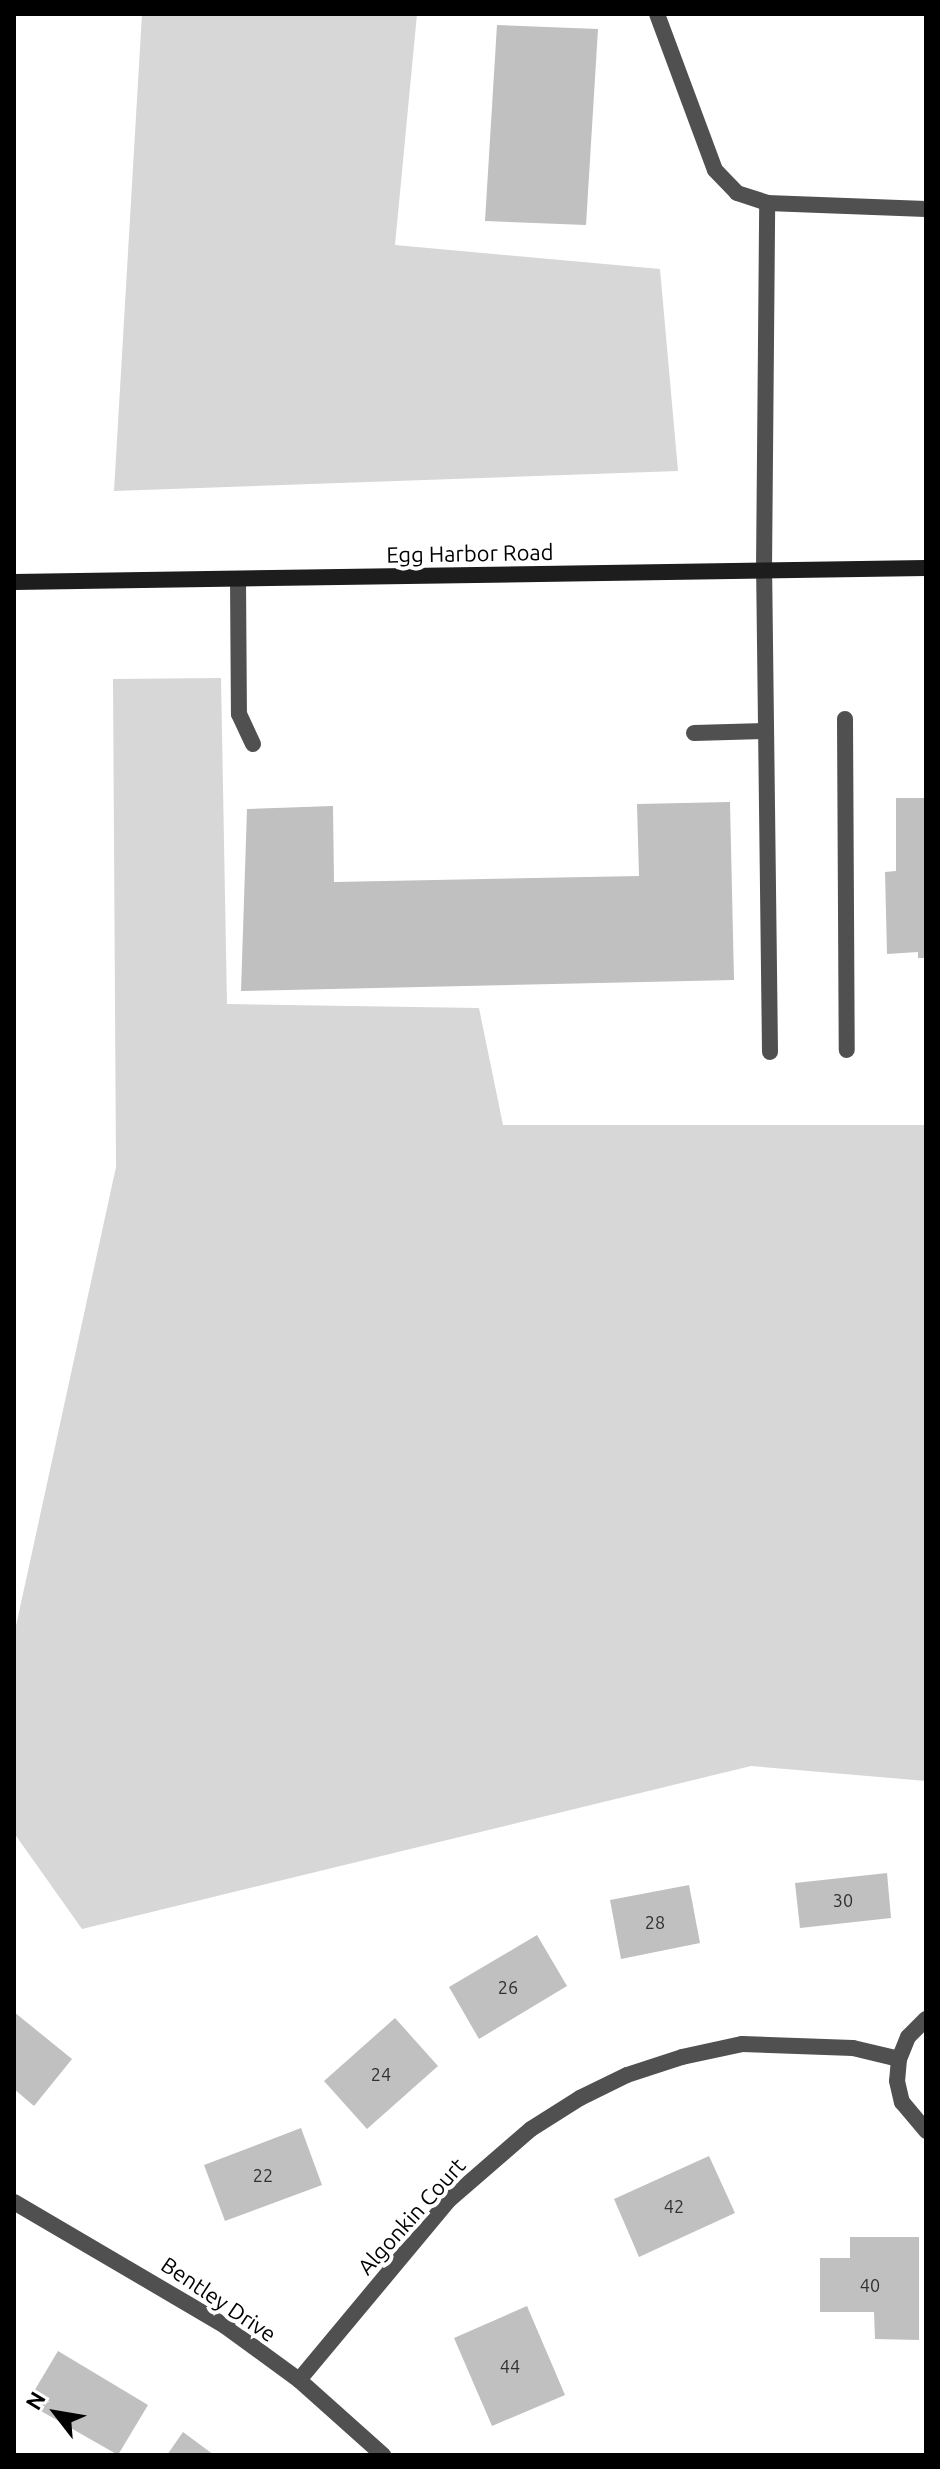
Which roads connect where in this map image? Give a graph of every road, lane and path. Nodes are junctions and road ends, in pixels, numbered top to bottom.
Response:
1 (657, 14) edge
2 (767, 203) junction
3 (926, 209) edge
4 (926, 568) edge
5 (764, 570) junction
6 (238, 579) junction
7 (14, 582) edge
8 (845, 719) dead end
9 (766, 731) junction
10 (694, 733) dead end
11 (253, 744) dead end
12 (847, 1050) dead end
13 (770, 1052) dead end
14 (926, 2019) edge
15 (899, 2059) junction
16 (926, 2131) edge
17 (14, 2202) edge
18 (299, 2380) junction
19 (383, 2455) edge

1 - 2 street
2 - 3 street
2 - 5 street
4 - 5 main road, Egg Harbor Road
5 - 6 main road, Egg Harbor Road
5 - 9 street
6 - 7 main road, Egg Harbor Road
6 - 11 street
8 - 12 street
9 - 10 street
9 - 13 street
14 - 15 street
15 - 16 street
15 - 18 street, Algonkin Court
17 - 18 street, Bentley Drive
18 - 19 street, Bentley Drive

